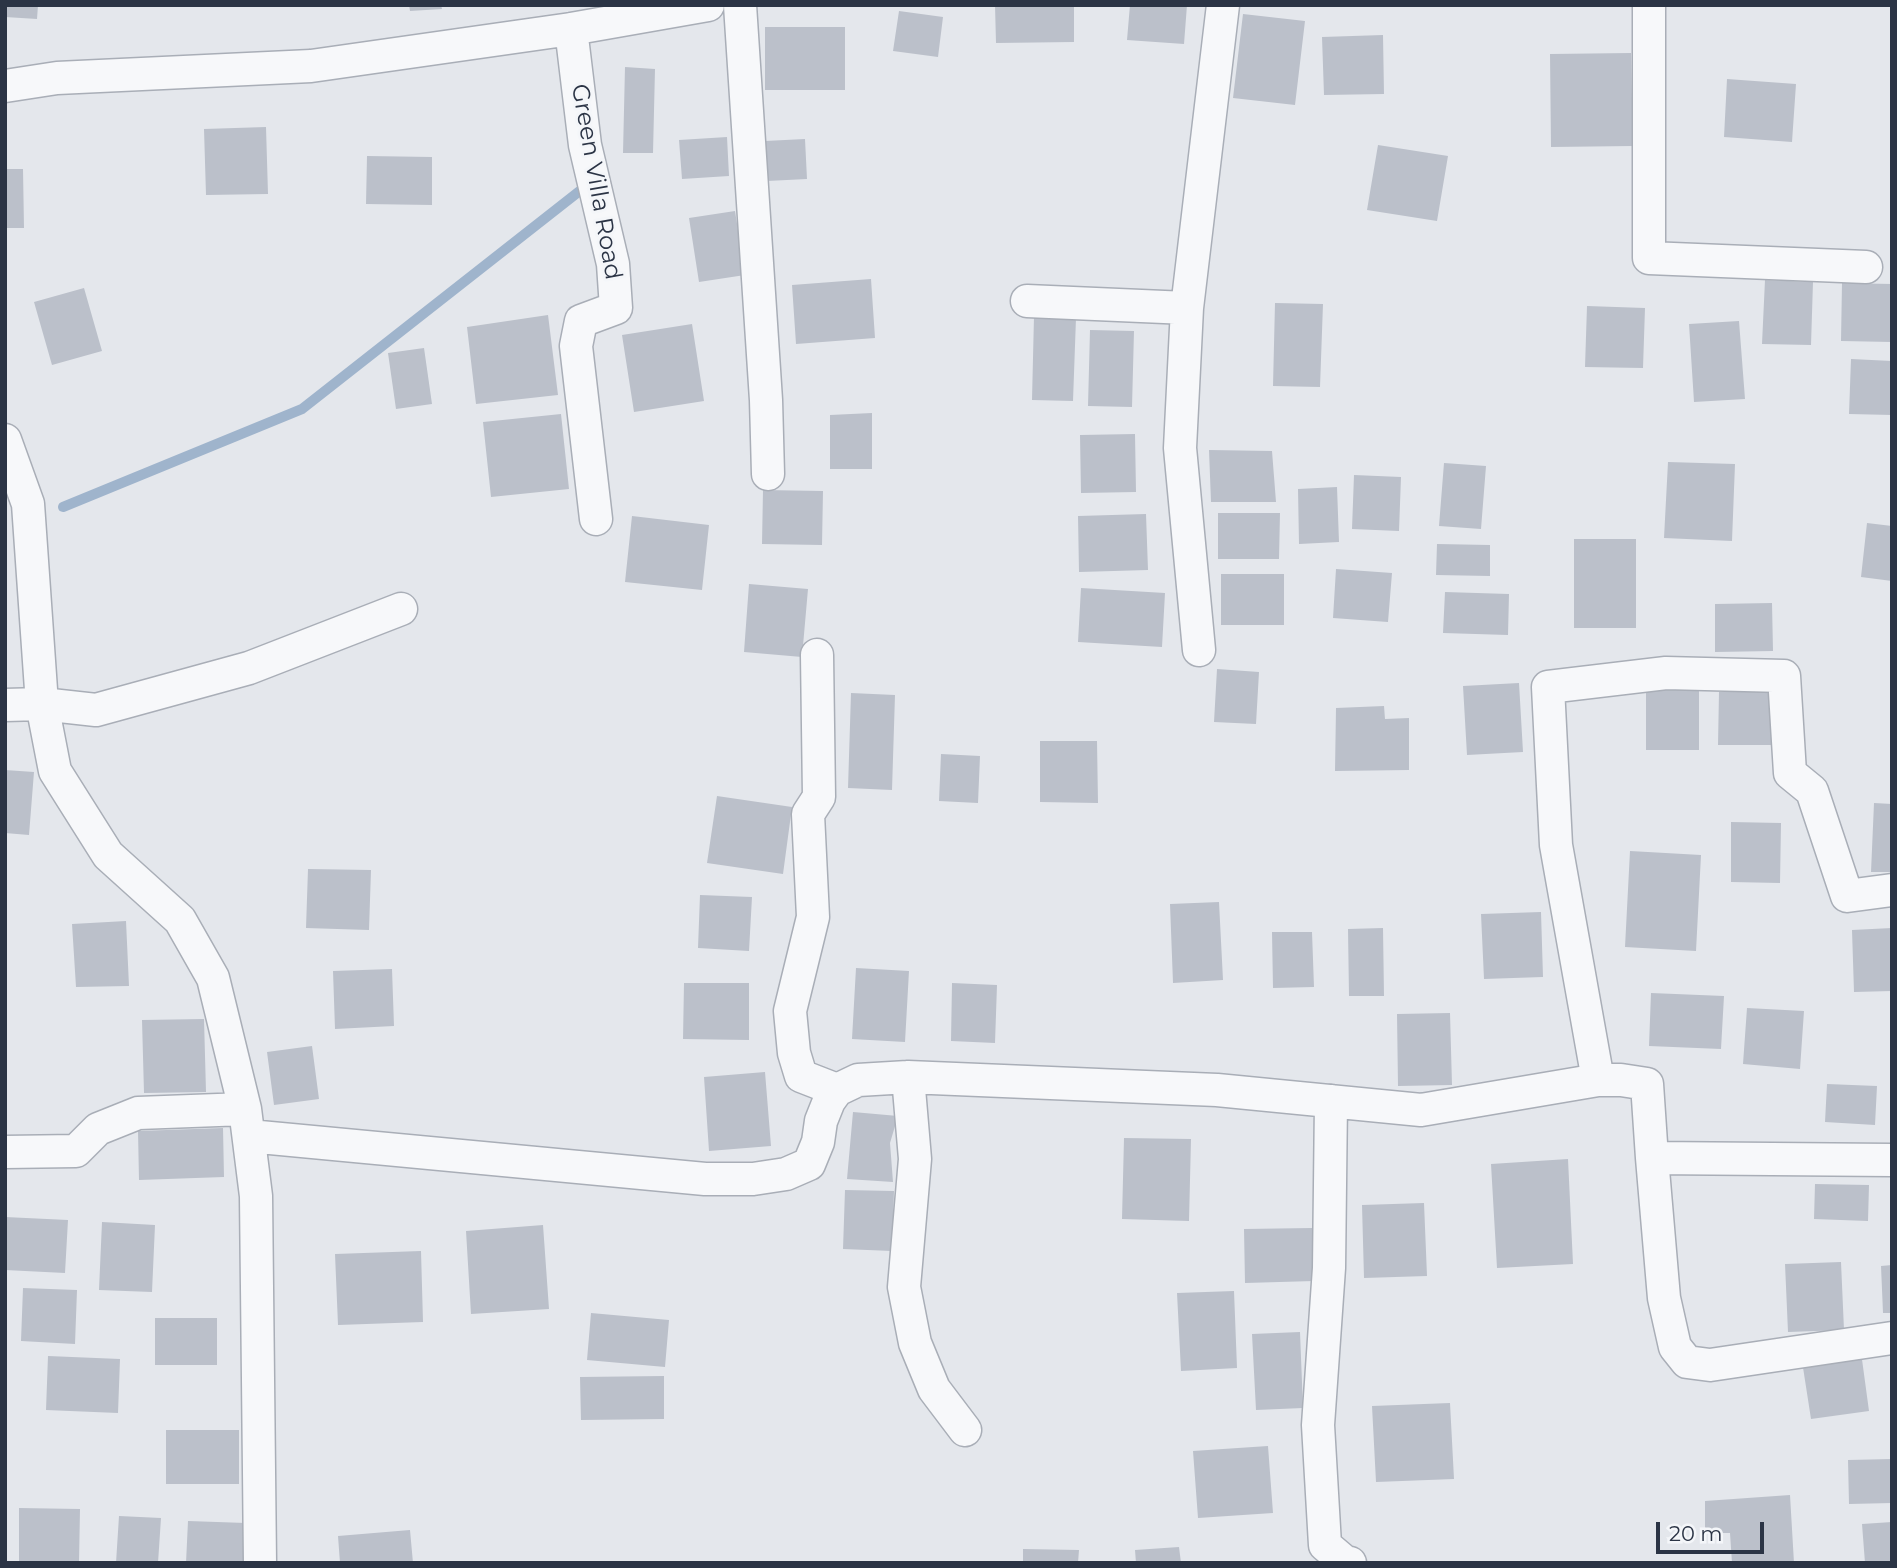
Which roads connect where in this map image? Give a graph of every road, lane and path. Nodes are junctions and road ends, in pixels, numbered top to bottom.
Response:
1 (708, 5) edge
2 (740, 5) edge
3 (1223, 5) edge
4 (1649, 5) edge
5 (571, 29) junction
6 (5, 86) edge
7 (1866, 267) dead end
8 (1027, 301) dead end
9 (1187, 308) junction
10 (5, 440) edge
11 (768, 474) dead end
12 (596, 519) dead end
13 (401, 609) dead end
14 (1199, 650) dead end
15 (817, 655) dead end
16 (42, 704) junction
17 (5, 705) edge
18 (1892, 890) edge
19 (908, 1077) junction
20 (1598, 1080) junction
21 (838, 1090) junction
22 (1331, 1101) junction
23 (247, 1122) junction
24 (5, 1152) edge
25 (1652, 1157) junction
26 (1892, 1160) edge
27 (1892, 1338) edge
28 (965, 1430) dead end
29 (260, 1563) edge
30 (1350, 1563) edge

1 - 5 street
2 - 11 street
3 - 9 street
4 - 7 street
5 - 6 street
5 - 12 street, Green Villa Road
8 - 9 street
9 - 14 street
10 - 16 street
13 - 16 street
15 - 21 street
16 - 17 street
16 - 23 street
18 - 20 street
19 - 21 street
19 - 22 street
19 - 28 street
20 - 22 street
20 - 25 street
21 - 23 street
22 - 30 street
23 - 24 street
23 - 29 street
25 - 26 street
25 - 27 street

